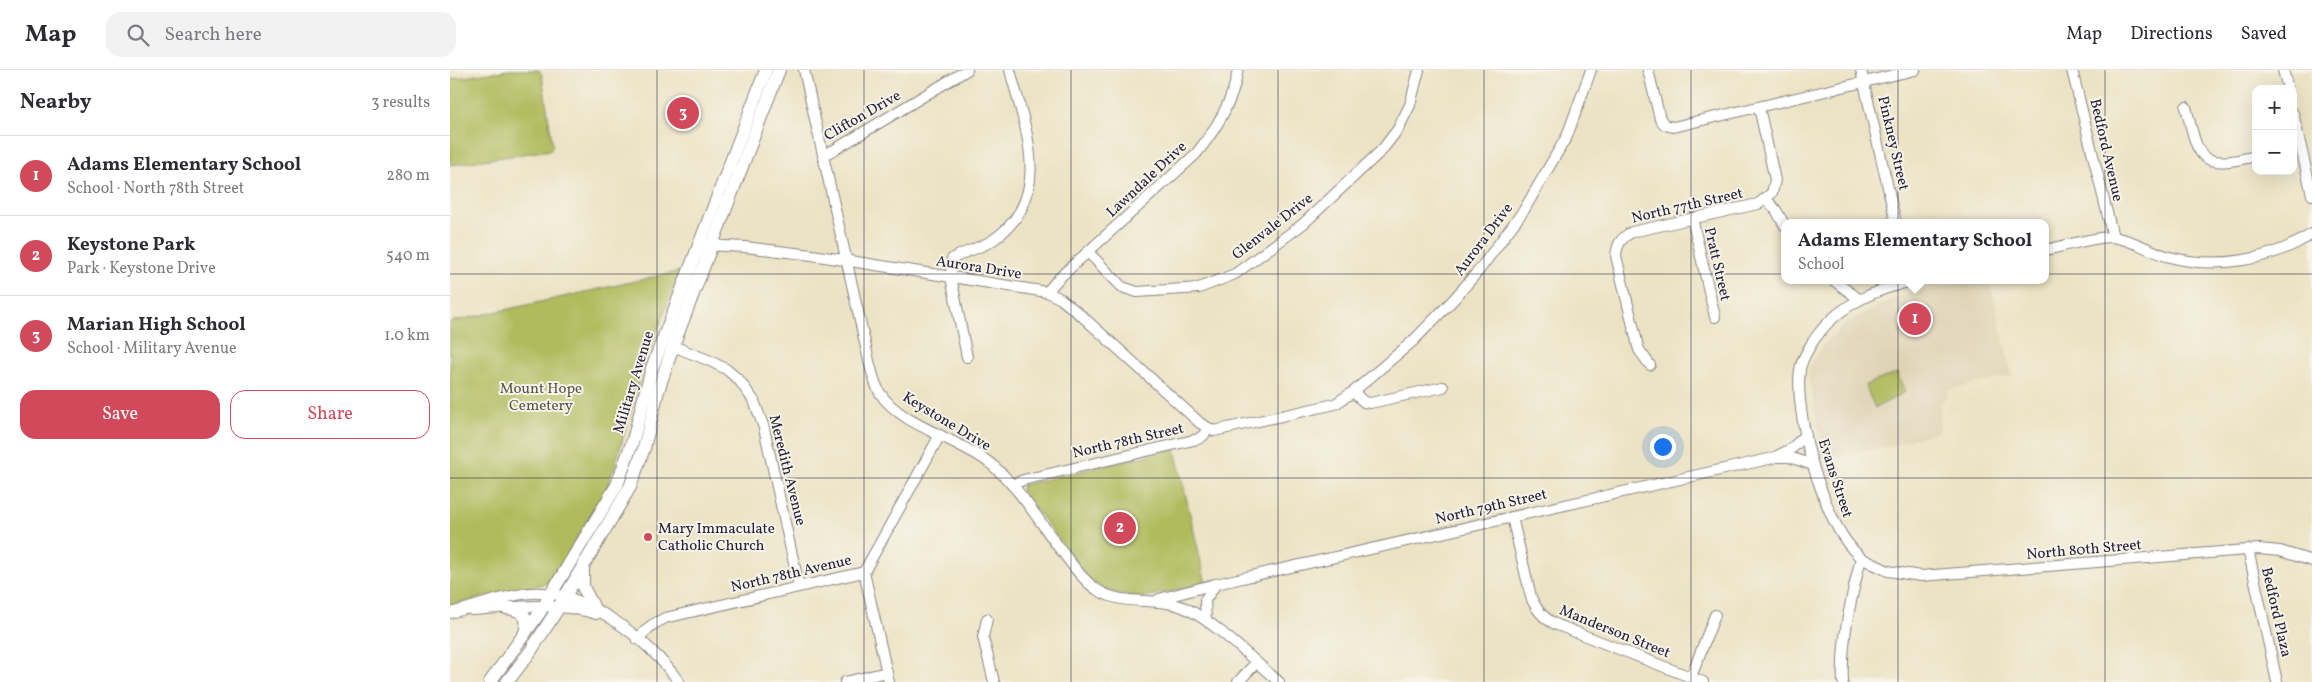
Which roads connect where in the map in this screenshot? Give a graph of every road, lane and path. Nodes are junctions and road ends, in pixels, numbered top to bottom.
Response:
1 (766, 70) edge
2 (780, 70) edge
3 (804, 70) edge
4 (967, 70) edge
5 (1010, 70) edge
6 (1238, 70) edge
7 (1419, 70) edge
8 (1591, 70) edge
9 (1648, 70) edge
10 (1861, 70) edge
11 (1915, 70) edge
12 (2072, 70) edge
13 (2283, 70) edge
14 (1864, 82) junction
15 (2287, 85) edge
16 (1759, 107) junction
17 (2186, 107) dead end
18 (2297, 147) edge
19 (823, 155) junction
20 (2252, 157) edge
21 (2312, 195) edge
22 (1766, 199) junction
23 (1692, 218) junction
24 (1781, 219) edge
25 (1895, 219) edge
26 (2312, 234) edge
27 (2113, 237) junction
28 (698, 245) junction
29 (712, 245) junction
30 (2049, 249) edge
31 (1088, 252) junction
32 (847, 262) junction
33 (951, 278) junction
34 (1838, 284) edge
35 (1899, 284) edge
36 (1047, 292) junction
37 (1859, 299) junction
38 (1715, 316) dead end
39 (673, 346) junction
40 (967, 357) dead end
41 (1650, 365) dead end
42 (1443, 387) dead end
43 (1353, 392) junction
44 (1207, 428) junction
45 (940, 435) junction
46 (1806, 435) junction
47 (1773, 458) junction
48 (1813, 465) junction
49 (1012, 485) junction
50 (1512, 517) junction
51 (2248, 549) junction
52 (1861, 558) junction
53 (2312, 561) edge
54 (583, 568) junction
55 (864, 572) junction
56 (1216, 584) junction
57 (799, 586) junction
58 (552, 593) junction
59 (563, 601) junction
60 (1154, 601) junction
61 (545, 604) junction
62 (593, 606) junction
63 (506, 608) junction
64 (454, 612) edge
65 (1715, 615) dead end
66 (609, 618) junction
67 (986, 619) dead end
68 (1206, 620) junction
69 (525, 634) junction
70 (638, 639) junction
71 (1256, 662) junction
72 (888, 677) edge
73 (1691, 677) junction
74 (490, 682) edge
75 (507, 682) edge
76 (679, 682) edge
77 (845, 682) edge
78 (994, 682) edge
79 (1238, 682) edge
80 (1279, 682) edge
81 (1703, 682) edge
82 (1843, 682) edge
83 (2277, 682) edge

1 - 28 main road, Military Avenue
2 - 29 main road, Military Avenue
3 - 19 street, Keystone Drive
4 - 19 street, Clifton Drive
5 - 33 street
6 - 31 street, Lawndale Drive
7 - 31 street, Glenvale Drive
8 - 43 street, Aurora Drive
9 - 16 street
10 - 14 street, Pinkney Street
11 - 14 street
12 - 27 street, Bedford Avenue
13 - 15 street
14 - 16 street
14 - 25 street, Pinkney Street
16 - 22 street
17 - 20 street
18 - 21 street
19 - 32 street, Keystone Drive
22 - 23 street, North 77th Street
22 - 24 street
23 - 38 street, Pratt Street
23 - 41 street, North 77th Street
26 - 27 street
27 - 30 street
28 - 29 street, Aurora Drive
28 - 58 main road, Military Avenue
29 - 32 street, Aurora Drive
29 - 39 main road, Military Avenue
31 - 36 street, Lawndale Drive
32 - 33 street, Aurora Drive
32 - 45 street, Keystone Drive
33 - 36 street, Aurora Drive
33 - 40 street
34 - 37 street
35 - 37 street
36 - 44 street, Aurora Drive
37 - 46 street, Evans Street
39 - 54 main road, Military Avenue
39 - 57 street, Meredith Avenue
42 - 43 street
43 - 44 street
44 - 49 street, North 78th Street
45 - 49 street, Keystone Drive
45 - 55 street, North 78th Avenue
46 - 47 street, North 79th Street
46 - 48 street, Evans Street
47 - 48 street, North 79th Street
47 - 50 street, North 79th Street
48 - 52 street, Evans Street
49 - 60 street, Keystone Drive
50 - 56 street, North 79th Street
50 - 73 street, Manderson Street
51 - 52 street, North 80th Street
51 - 53 street, North 80th Street
51 - 83 street, Bedford Plaza
52 - 82 street
54 - 59 main road, Military Avenue
54 - 62 main road
55 - 57 street, North 78th Avenue
55 - 72 street
56 - 60 street, North 79th Street
56 - 68 street
57 - 70 street, North 78th Avenue
58 - 59 street
58 - 61 main road, Military Avenue
58 - 64 street
59 - 61 street
59 - 62 street
59 - 66 street
59 - 75 main road, Military Avenue
60 - 68 street, Keystone Drive
61 - 63 street
61 - 69 main road, Military Avenue
62 - 66 street
63 - 64 street
63 - 69 main road
65 - 73 street
66 - 70 street
67 - 78 street
68 - 71 street, Keystone Drive
69 - 74 main road, Military Avenue
70 - 76 street
71 - 79 street
71 - 80 street, Keystone Drive
72 - 77 street
73 - 81 street, Manderson Street

